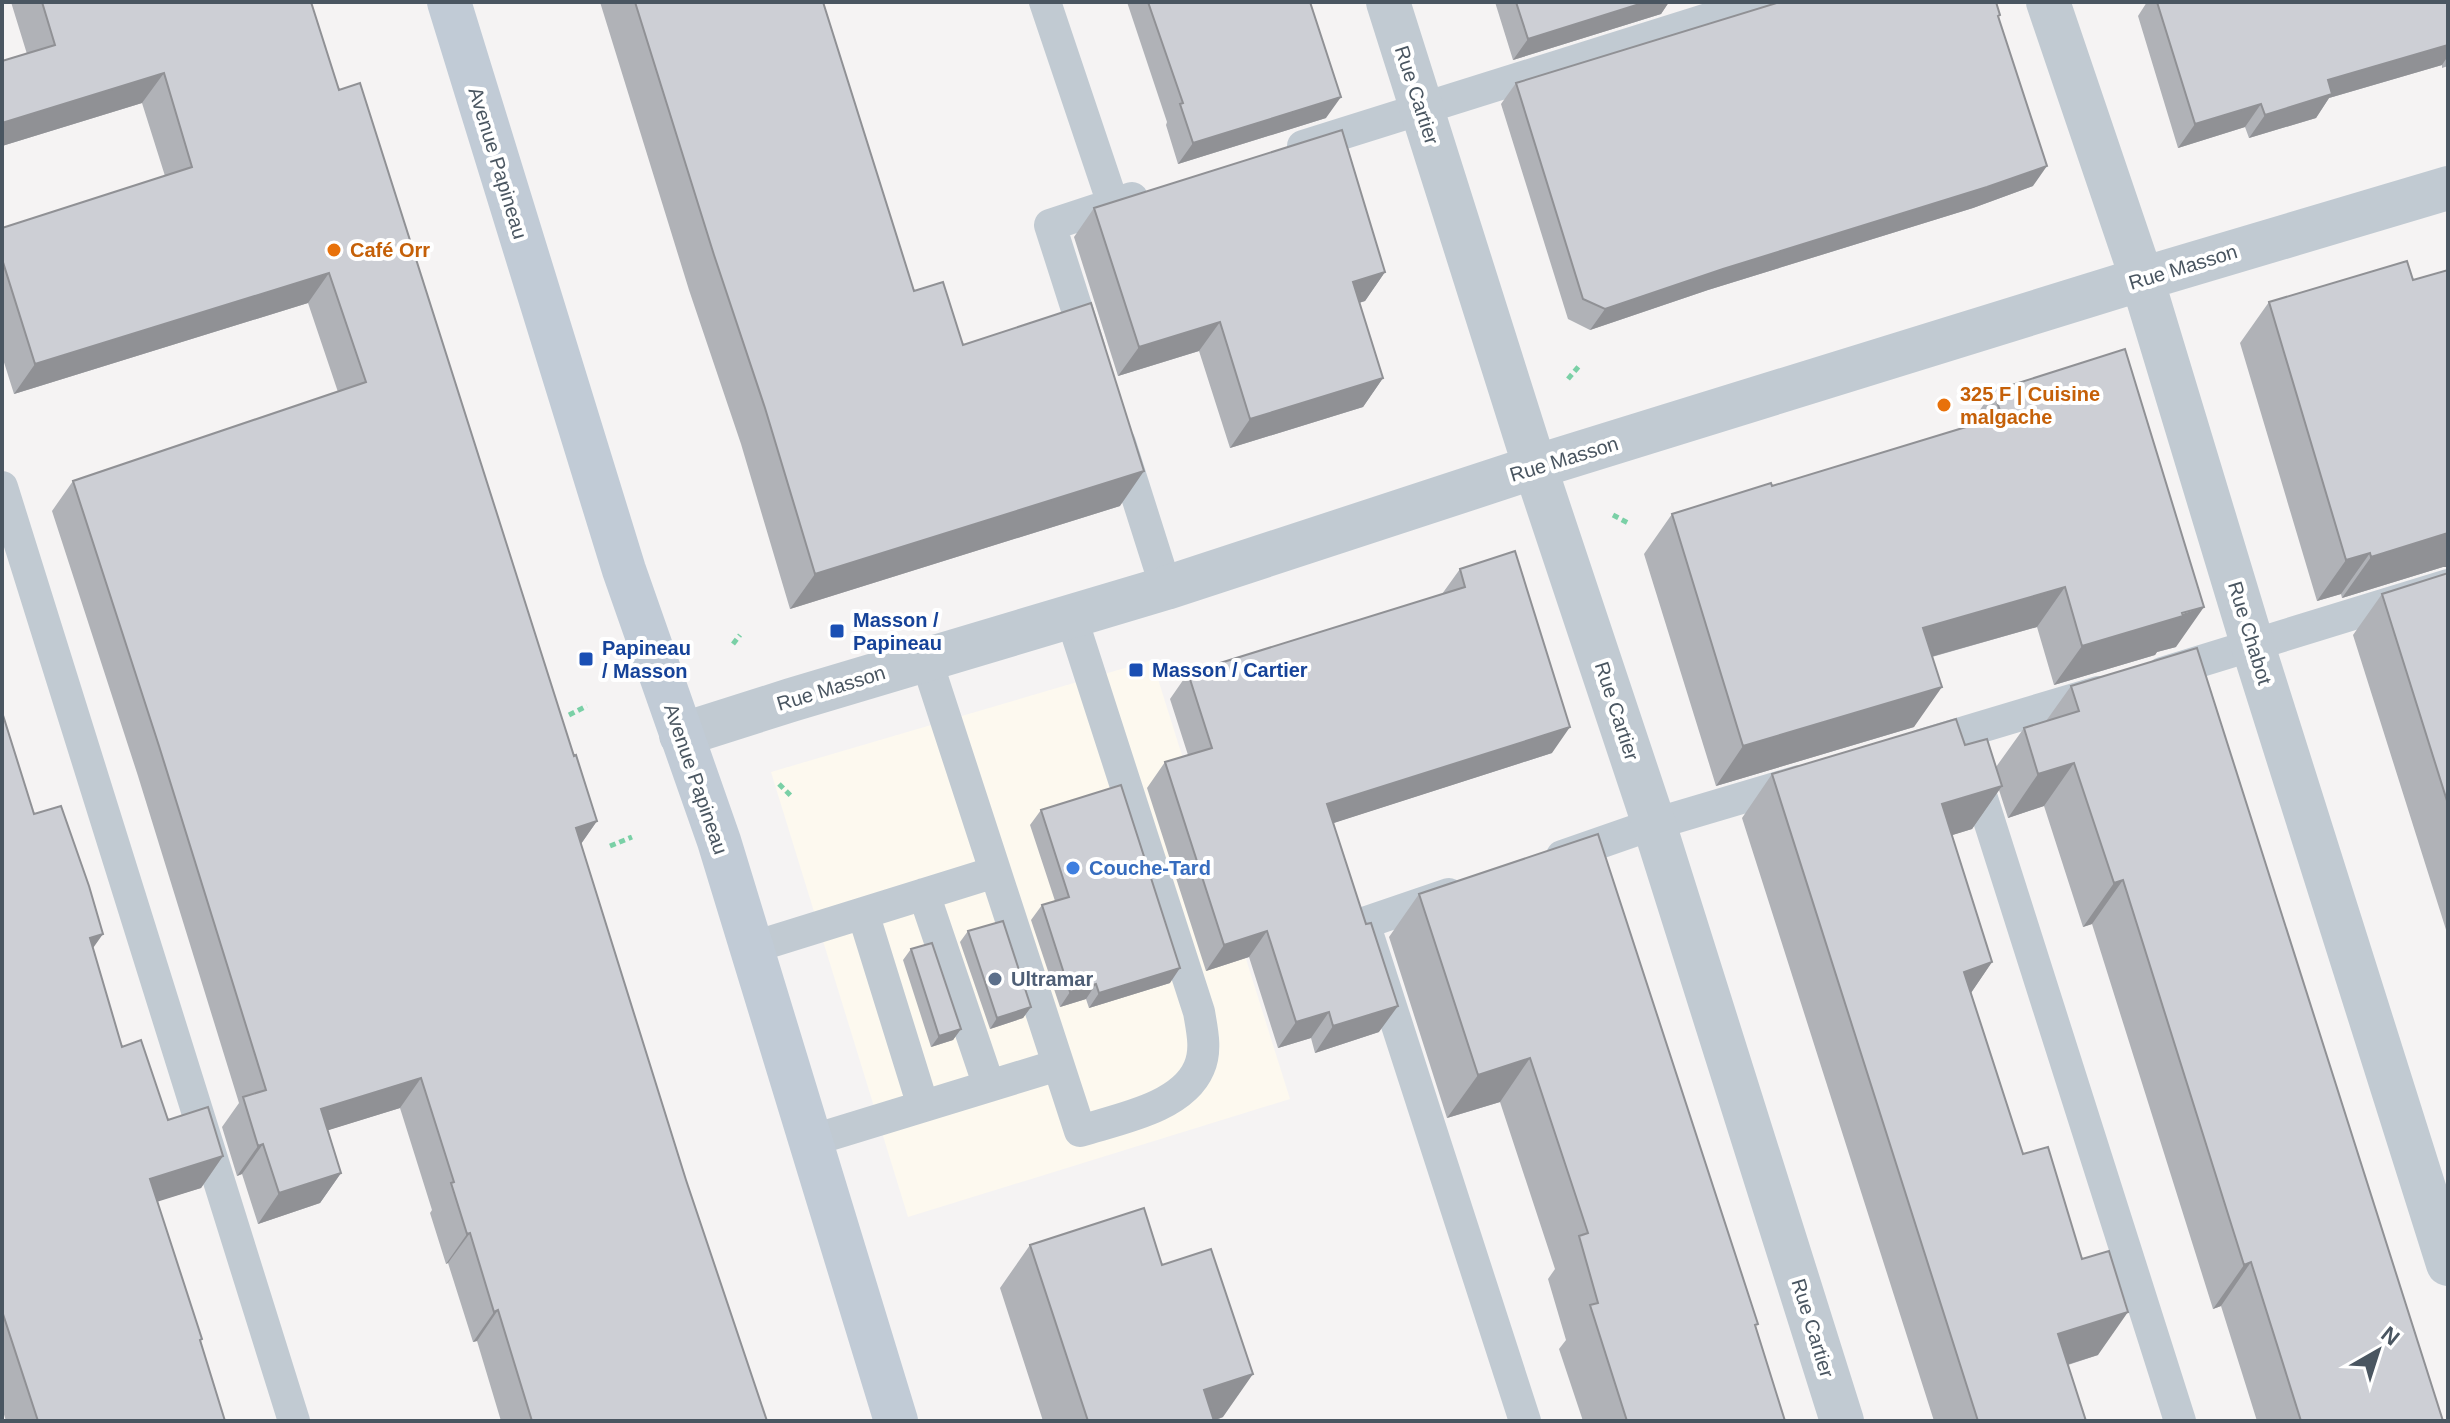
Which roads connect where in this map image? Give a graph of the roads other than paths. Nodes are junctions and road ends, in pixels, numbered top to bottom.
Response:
1 (449, 2) edge
2 (1045, 2) edge
3 (1388, 2) edge
4 (1762, 2) edge
5 (2048, 2) edge
6 (1721, 8) edge
7 (1421, 109) junction
8 (1278, 153) edge
9 (2448, 188) edge
10 (1158, 190) edge
11 (1113, 204) junction
12 (2142, 279) junction
13 (1099, 378) edge
14 (1109, 408) edge
15 (1535, 467) junction
16 (2, 487) edge
17 (2448, 585) edge
18 (1166, 588) junction
19 (1071, 616) junction
20 (2253, 646) junction
21 (926, 659) junction
22 (1961, 733) junction
23 (681, 735) junction
24 (1888, 754) edge
25 (1829, 772) edge
26 (1654, 824) junction
27 (1537, 865) edge
28 (995, 872) junction
29 (1479, 884) edge
30 (924, 894) junction
31 (863, 913) junction
32 (751, 948) junction
33 (1058, 1065) junction
34 (989, 1086) junction
35 (923, 1106) junction
36 (810, 1141) junction
37 (2448, 1264) edge
38 (294, 1421) edge
39 (896, 1421) edge
40 (1525, 1421) edge
41 (1842, 1421) edge
42 (2180, 1421) edge

1 - 23 main road, Avenue Papineau
2 - 11 lane
3 - 7 street, Rue Cartier
4 - 6 lane
5 - 12 street, Rue Chabot
6 - 7 lane
7 - 8 lane
7 - 15 street, Rue Cartier
9 - 12 street, Rue Masson
10 - 11 lane
11 - 13 lane
12 - 15 street, Rue Masson
12 - 20 street, Rue Chabot
14 - 18 lane
15 - 18 street, Rue Masson
15 - 26 street, Rue Cartier
16 - 38 lane
17 - 20 lane
18 - 19 street, Rue Masson
19 - 21 street, Rue Masson
19 - 33 lane
20 - 22 lane
20 - 37 street, Rue Chabot
21 - 23 street, Rue Masson
21 - 28 lane
22 - 24 lane
22 - 42 lane
23 - 32 main road, Avenue Papineau
25 - 26 lane
26 - 27 lane
26 - 41 street, Rue Cartier
28 - 30 lane
28 - 33 lane
29 - 40 lane
30 - 31 lane
30 - 34 lane
31 - 32 lane
31 - 35 lane
32 - 36 main road, Avenue Papineau
33 - 34 lane
34 - 35 lane
35 - 36 lane
36 - 39 main road, Avenue Papineau

